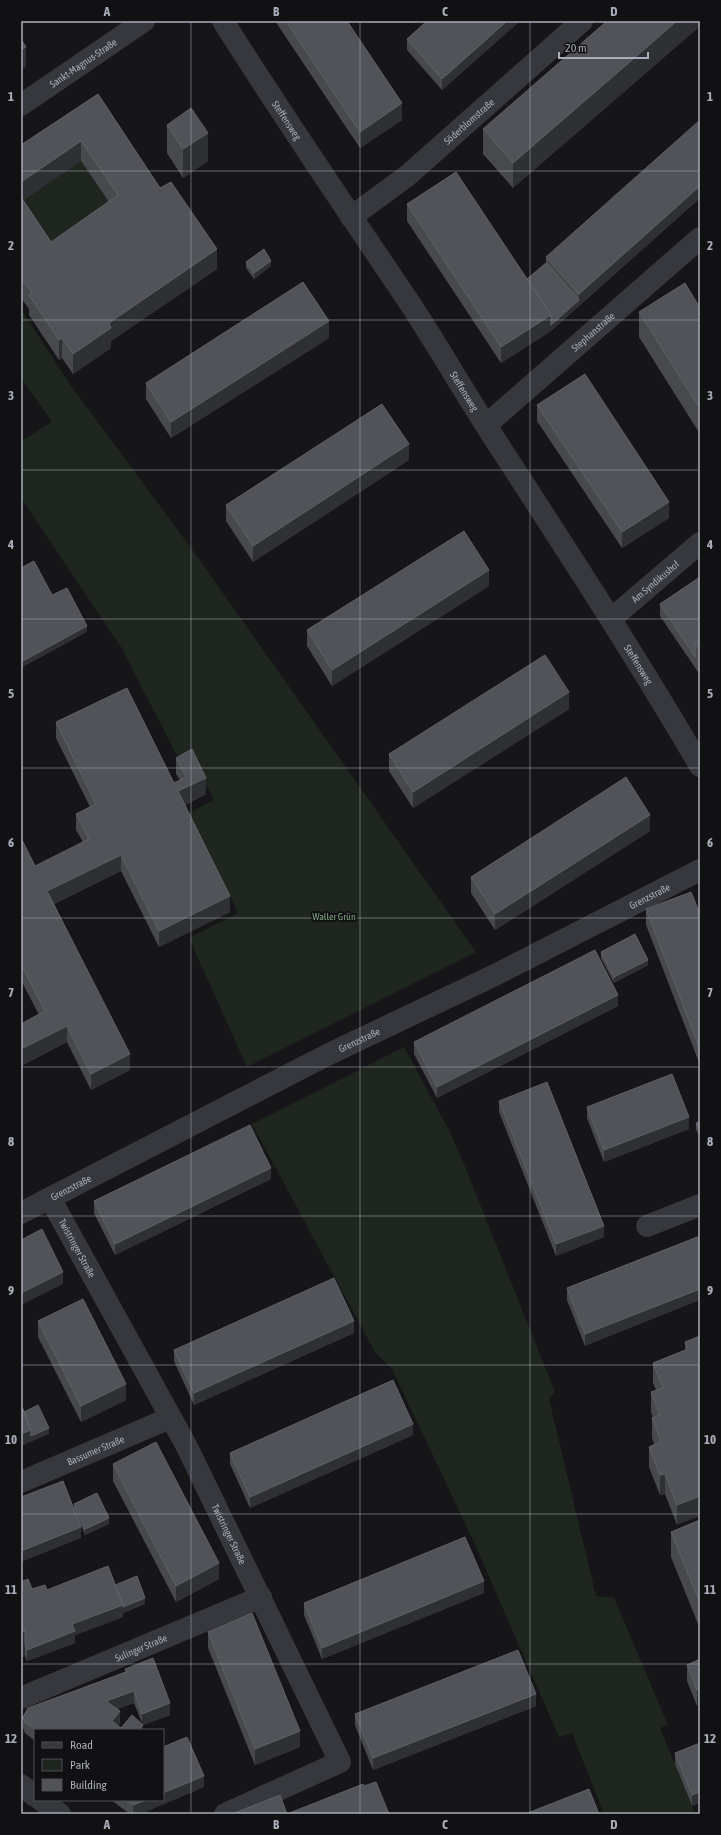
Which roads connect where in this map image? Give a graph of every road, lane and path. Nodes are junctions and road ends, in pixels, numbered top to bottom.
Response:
1 (144, 21) edge
2 (223, 21) edge
3 (582, 21) edge
4 (21, 104) edge
5 (351, 217) junction
6 (700, 238) edge
7 (486, 425) junction
8 (700, 544) edge
9 (611, 619) junction
10 (700, 766) edge
11 (700, 870) edge
12 (50, 1198) junction
13 (700, 1205) edge
14 (21, 1213) edge
15 (647, 1226) dead end
16 (170, 1418) junction
17 (21, 1482) edge
18 (261, 1597) junction
19 (21, 1698) edge
20 (21, 1785) edge
21 (34, 1795) edge
22 (42, 1801) edge
23 (60, 1814) edge
24 (225, 1814) edge

1 - 4 street, Sankt-Magnus-Straße
2 - 5 street, Steffensweg
3 - 5 street, Söderblomstraße
5 - 7 street, Steffensweg
6 - 7 street, Stephanstraße
7 - 9 street, Steffensweg
8 - 9 street, Am Syndikushof
9 - 10 street, Steffensweg
11 - 12 street, Grenzstraße
12 - 14 street, Grenzstraße
12 - 16 street, Twistringer Straße
13 - 15 street
16 - 17 street, Bassumer Straße
16 - 18 street, Twistringer Straße
18 - 19 street, Sulinger Straße
18 - 24 street, Twistringer Straße
20 - 21 street
22 - 23 street

